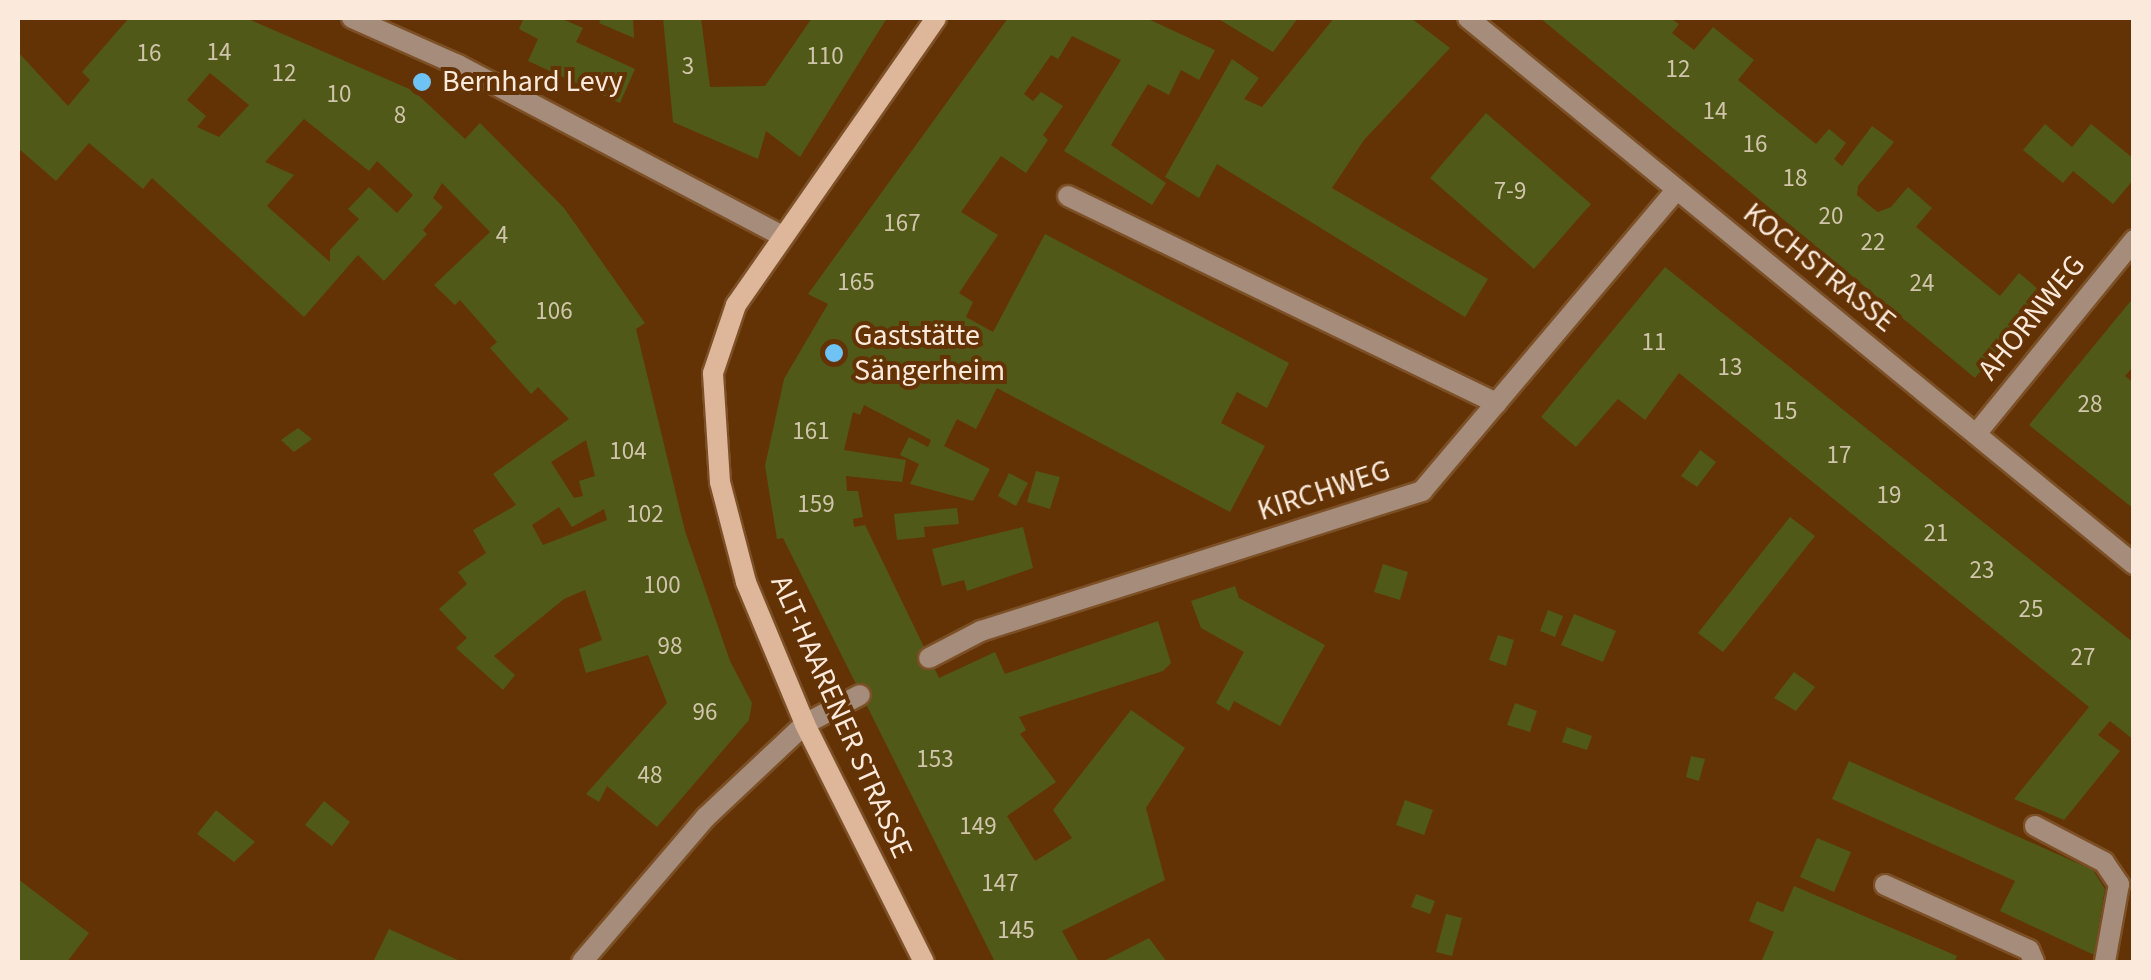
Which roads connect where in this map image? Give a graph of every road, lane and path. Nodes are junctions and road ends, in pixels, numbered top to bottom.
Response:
1 (352, 18) edge
2 (936, 18) edge
3 (1468, 18) edge
4 (1676, 190) junction
5 (1068, 196) dead end
6 (783, 236) junction
7 (2134, 240) edge
8 (1497, 403) junction
9 (1976, 434) junction
10 (2134, 564) edge
11 (928, 658) dead end
12 (860, 695) dead end
13 (805, 724) junction
14 (2035, 826) dead end
15 (1885, 885) dead end
16 (582, 962) edge
17 (924, 962) edge
18 (2034, 962) edge
19 (2106, 962) edge

1 - 6 street
2 - 6 main road, ALT-HAARENER STRASSE
3 - 4 street, KOCHSTRASSE
4 - 8 street, KIRCHWEG
4 - 9 street, KOCHSTRASSE
5 - 8 street
6 - 13 main road, ALT-HAARENER STRASSE
7 - 9 street, AHORNWEG
8 - 11 street, KIRCHWEG
9 - 10 street, KOCHSTRASSE
12 - 13 street
13 - 16 street
13 - 17 main road, ALT-HAARENER STRASSE
14 - 19 street
15 - 18 street

